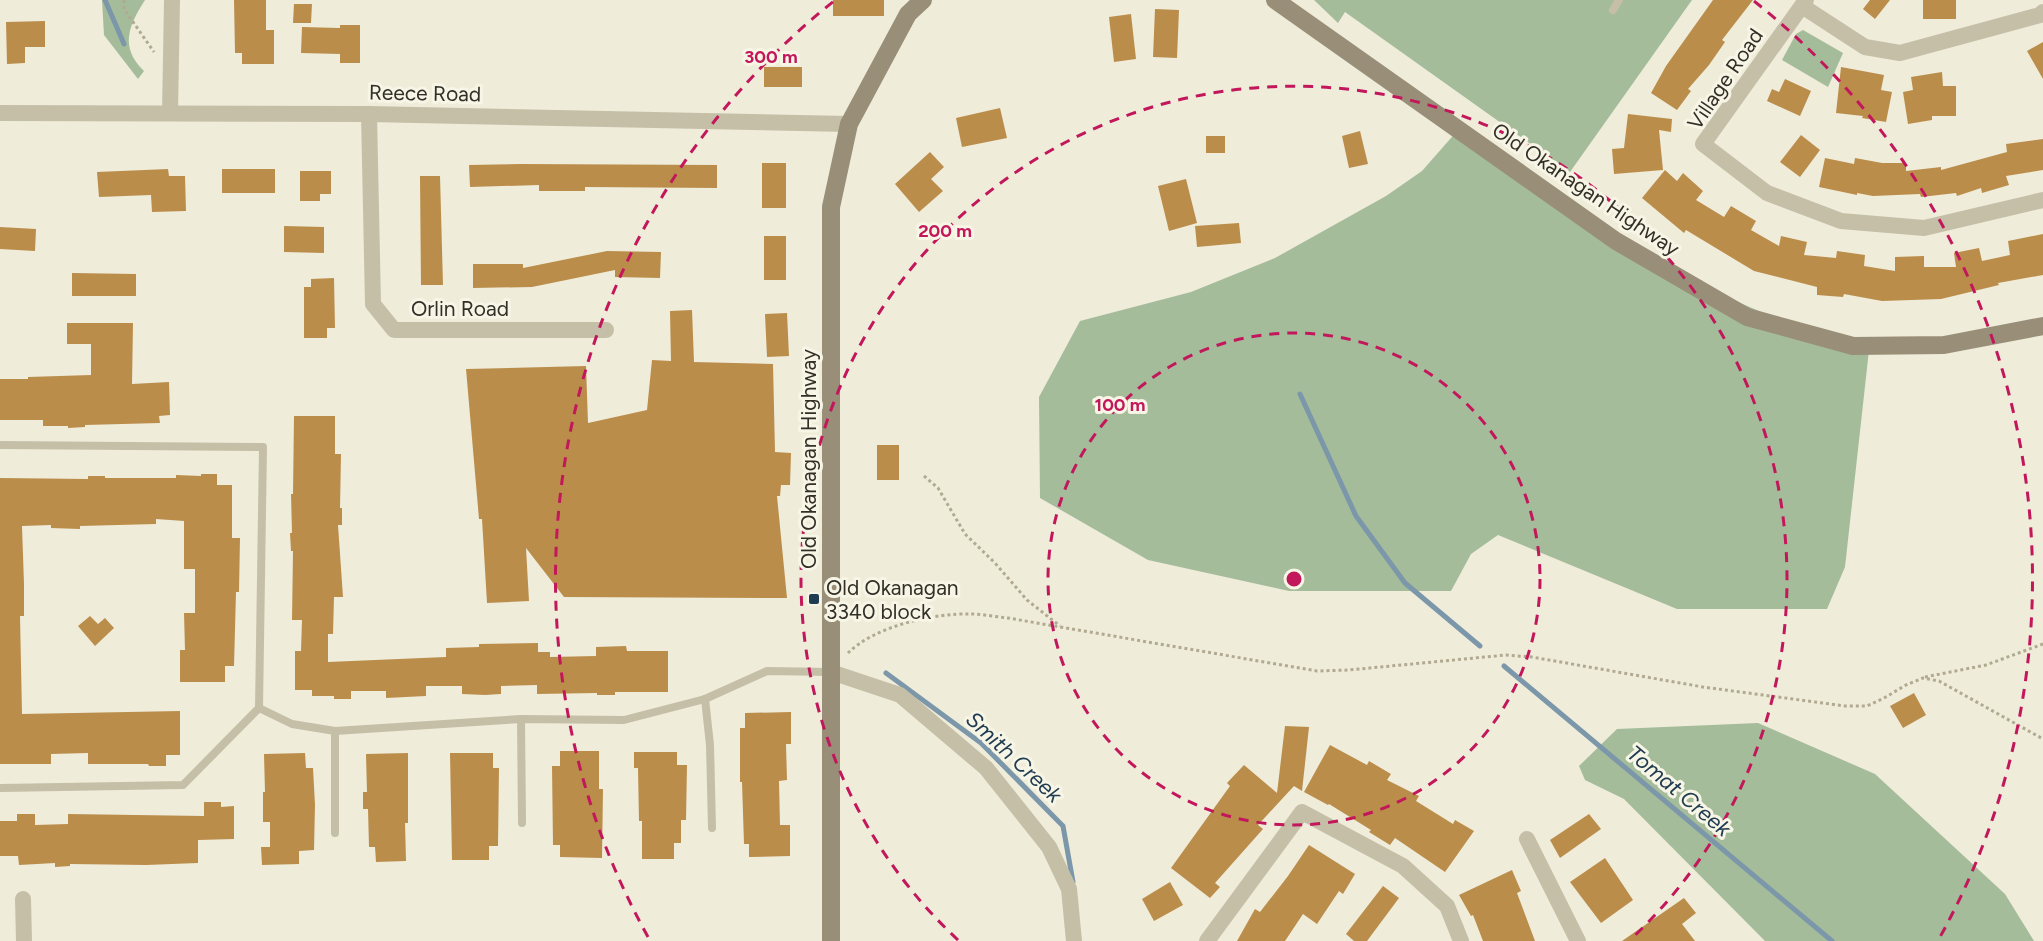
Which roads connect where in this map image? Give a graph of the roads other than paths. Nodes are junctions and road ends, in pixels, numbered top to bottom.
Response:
1 (172, 0) edge
2 (923, 0) edge
3 (1275, 0) edge
4 (1619, 0) edge
5 (1804, 3) edge
6 (1613, 10) dead end
7 (2043, 12) edge
8 (0, 113) edge
9 (170, 113) junction
10 (369, 114) junction
11 (849, 124) junction
12 (2043, 200) edge
13 (2043, 326) edge
14 (606, 330) dead end
15 (0, 445) edge
16 (831, 672) junction
17 (705, 699) junction
18 (259, 708) junction
19 (521, 719) junction
20 (335, 731) junction
21 (0, 788) edge
22 (522, 824) dead end
23 (712, 828) dead end
24 (335, 833) dead end
25 (1527, 839) dead end
26 (23, 899) dead end
27 (24, 941) edge
28 (831, 941) edge
29 (1074, 941) edge
30 (1207, 941) edge
31 (1461, 941) edge
32 (1578, 941) edge

1 - 9 street
2 - 11 main road, Old Okanagan Highway
3 - 13 main road, Old Okanagan Highway
4 - 6 lane
5 - 7 street
5 - 12 street, Village Road
8 - 9 street, Reece Road
9 - 10 street, Reece Road
10 - 11 street, Reece Road
10 - 14 street, Orlin Road
11 - 16 main road, Old Okanagan Highway
15 - 18 lane
16 - 17 lane
16 - 28 main road, Old Okanagan Highway
16 - 29 street
17 - 19 lane
17 - 23 lane
18 - 20 lane
18 - 21 lane
19 - 20 lane
19 - 22 lane
20 - 24 lane
25 - 32 street
26 - 27 street
30 - 31 street

